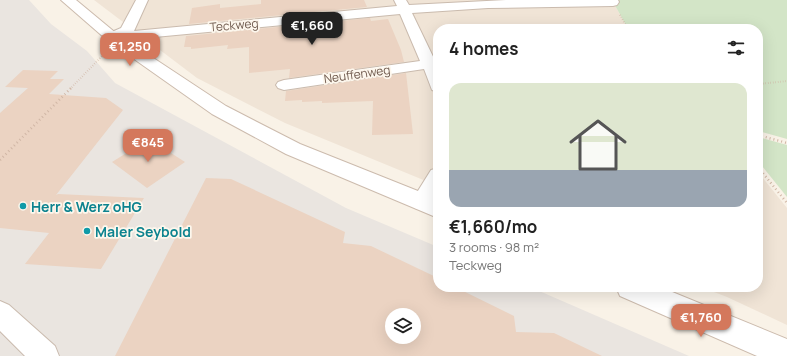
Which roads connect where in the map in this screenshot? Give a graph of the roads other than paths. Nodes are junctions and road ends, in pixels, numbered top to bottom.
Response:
1 (68, 0) edge
2 (142, 0) edge
3 (613, 2) dead end
4 (402, 5) edge
5 (112, 37) junction
6 (433, 67) edge
7 (284, 85) dead end
8 (433, 194) edge
9 (430, 205) edge
10 (642, 292) edge
11 (0, 313) edge
12 (787, 354) edge
13 (45, 356) edge

1 - 5 street
2 - 5 street
3 - 4 street, Teckweg
4 - 5 street, Teckweg
4 - 6 street
5 - 9 street
6 - 7 street, Neuffenweg
8 - 9 street
10 - 12 street
11 - 13 street

